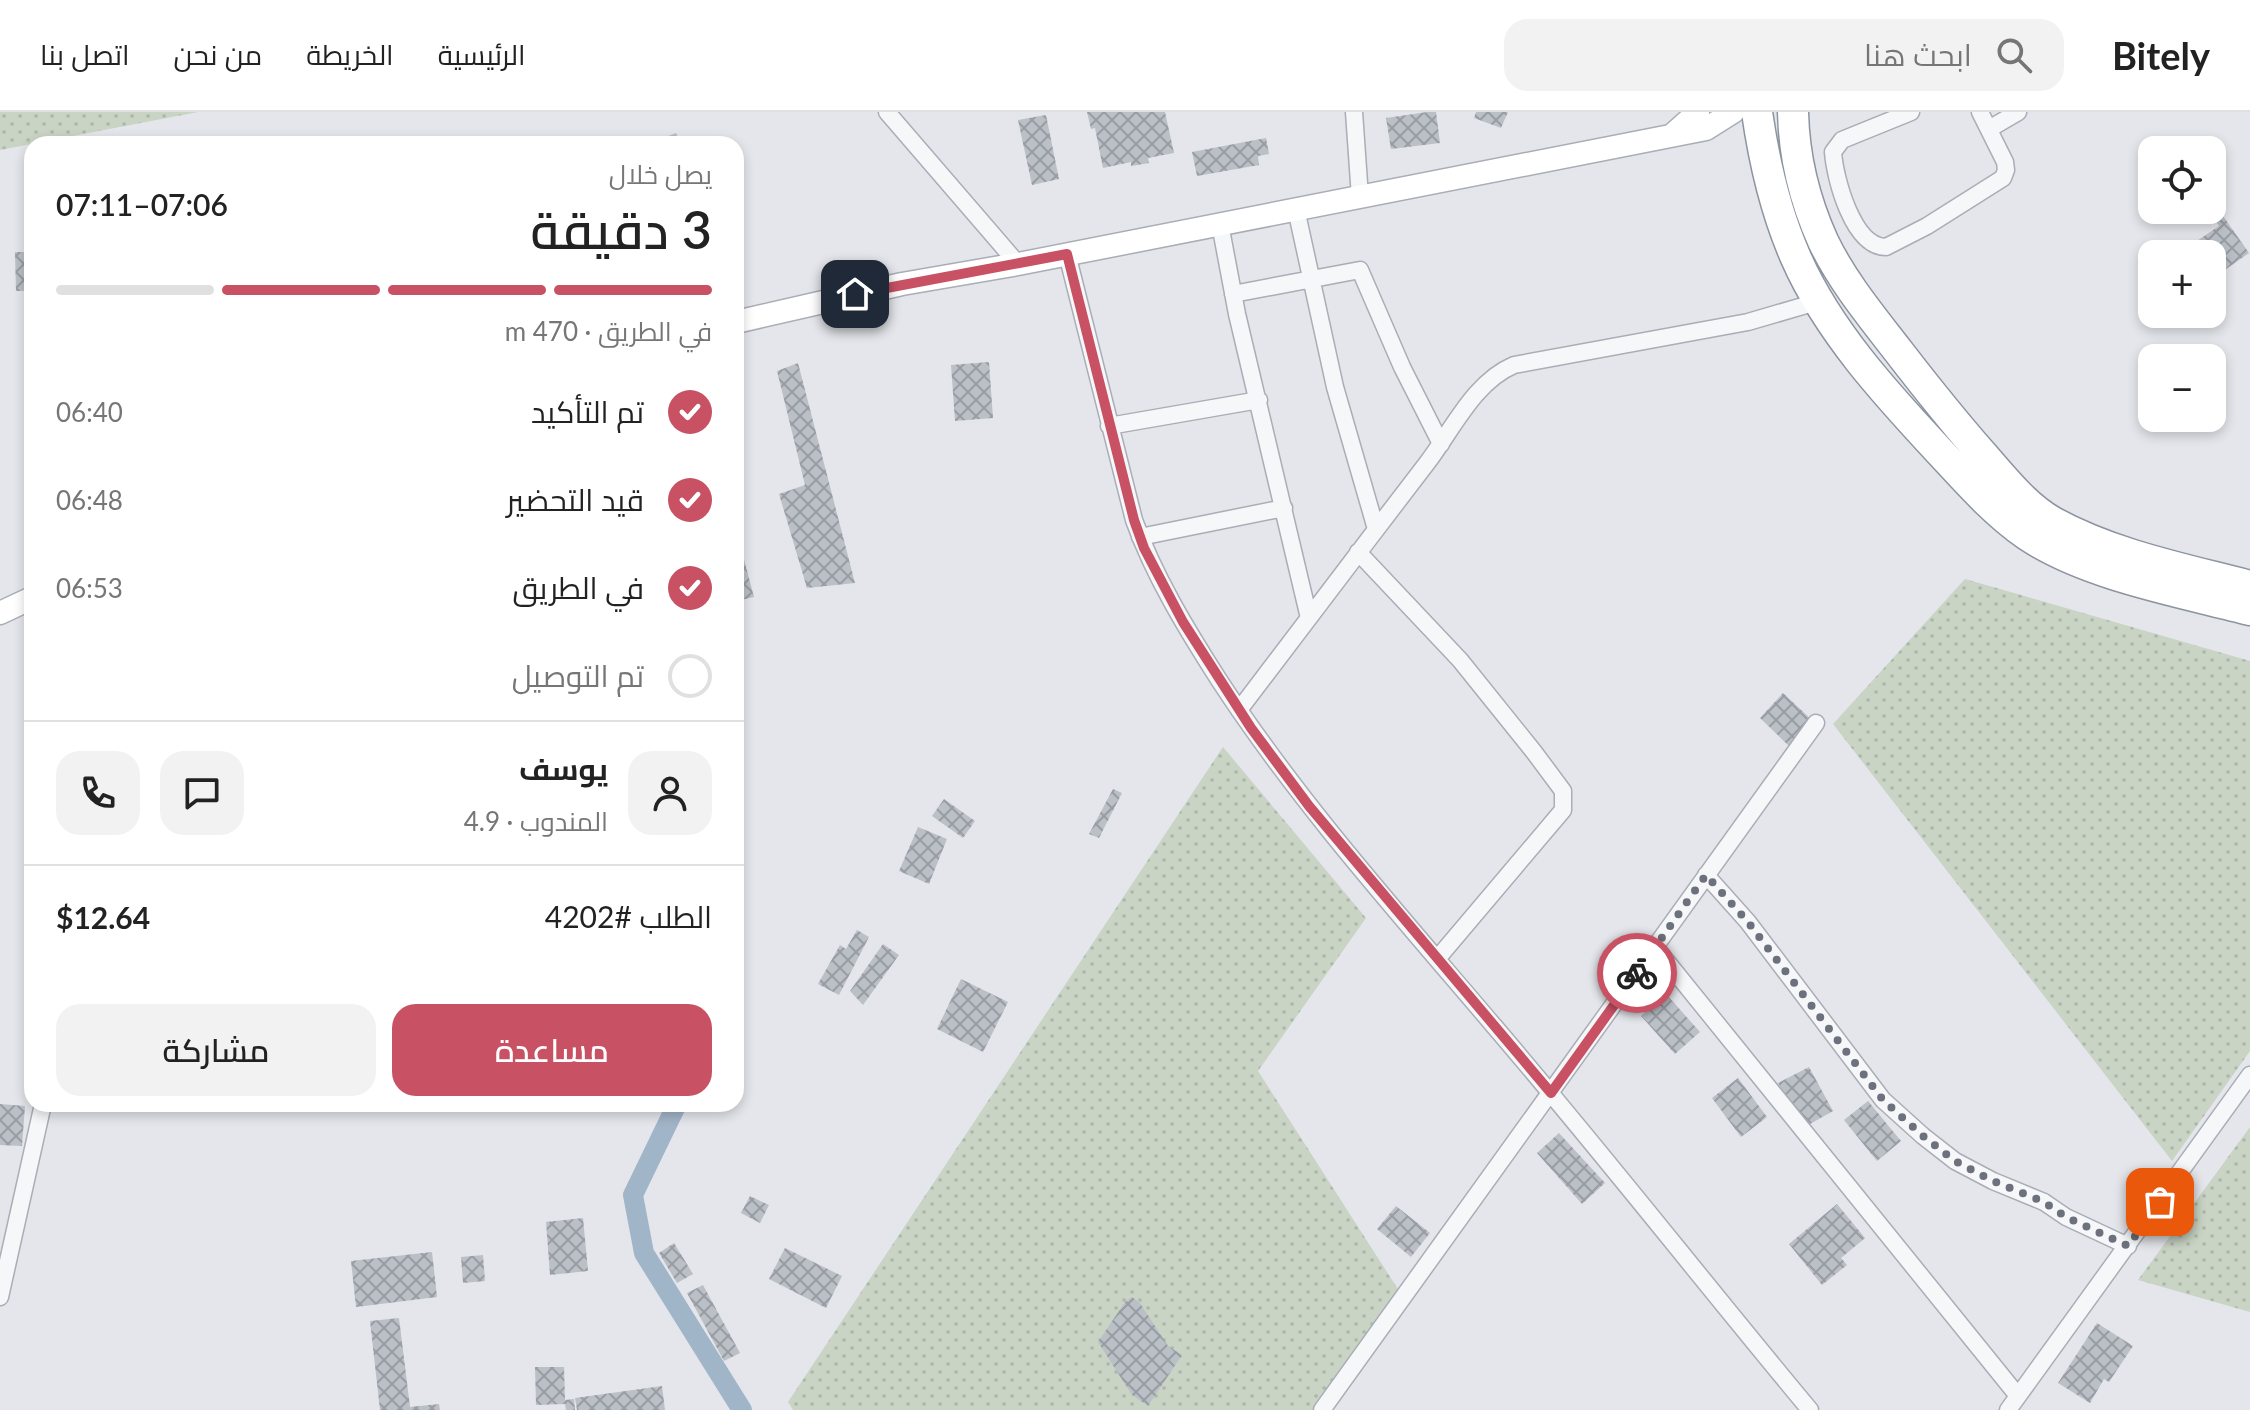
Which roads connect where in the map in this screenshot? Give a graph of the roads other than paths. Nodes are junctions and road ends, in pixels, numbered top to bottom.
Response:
1 (887, 112) edge
2 (1354, 112) edge
3 (1698, 112) edge
4 (1733, 112) edge
5 (1757, 112) edge
6 (1793, 112) edge
7 (1911, 112) edge
8 (1980, 112) edge
9 (2018, 112) edge
10 (1989, 129) junction
11 (1670, 137) junction
12 (1360, 197) junction
13 (1296, 209) junction
14 (1220, 224) junction
15 (1067, 254) junction
16 (1018, 264) junction
17 (1310, 280) junction
18 (1233, 294) junction
19 (1820, 301) junction
20 (744, 320) edge
21 (1259, 400) junction
22 (1109, 426) junction
23 (1441, 444) junction
24 (1284, 508) junction
25 (1376, 529) junction
26 (1140, 537) junction
27 (1358, 552) junction
28 (2250, 586) edge
29 (24, 602) edge
30 (2250, 610) edge
31 (0, 613) edge
32 (1309, 618) junction
33 (1239, 710) junction
34 (1816, 723) dead end
35 (1706, 875) junction
36 (1655, 947) junction
37 (1437, 959) junction
38 (2250, 1075) edge
39 (1551, 1093) junction
40 (41, 1112) edge
41 (2128, 1246) junction
42 (0, 1297) edge
43 (2013, 1403) edge
44 (1322, 1410) edge
45 (1810, 1410) edge

1 - 16 street
2 - 12 street
3 - 11 main road
4 - 11 main road
5 - 19 highway
6 - 28 highway
7 - 10 street
8 - 10 street
9 - 10 street
11 - 12 main road
12 - 13 main road
13 - 14 main road
13 - 17 street
14 - 15 main road
14 - 18 street
15 - 16 main road
15 - 22 street
16 - 20 main road
17 - 18 street
17 - 23 street
17 - 25 street
18 - 21 street
19 - 23 street
19 - 30 highway
21 - 22 street
21 - 24 street
22 - 26 street
23 - 25 street
24 - 26 street
24 - 32 street
25 - 27 street
26 - 33 street
27 - 32 street
27 - 37 street
29 - 31 main road
32 - 33 street
33 - 37 street
34 - 35 street
35 - 36 street
35 - 41 street
36 - 39 street
36 - 43 street
37 - 39 street
38 - 41 street
39 - 44 street
39 - 45 street
40 - 42 street
41 - 43 street

